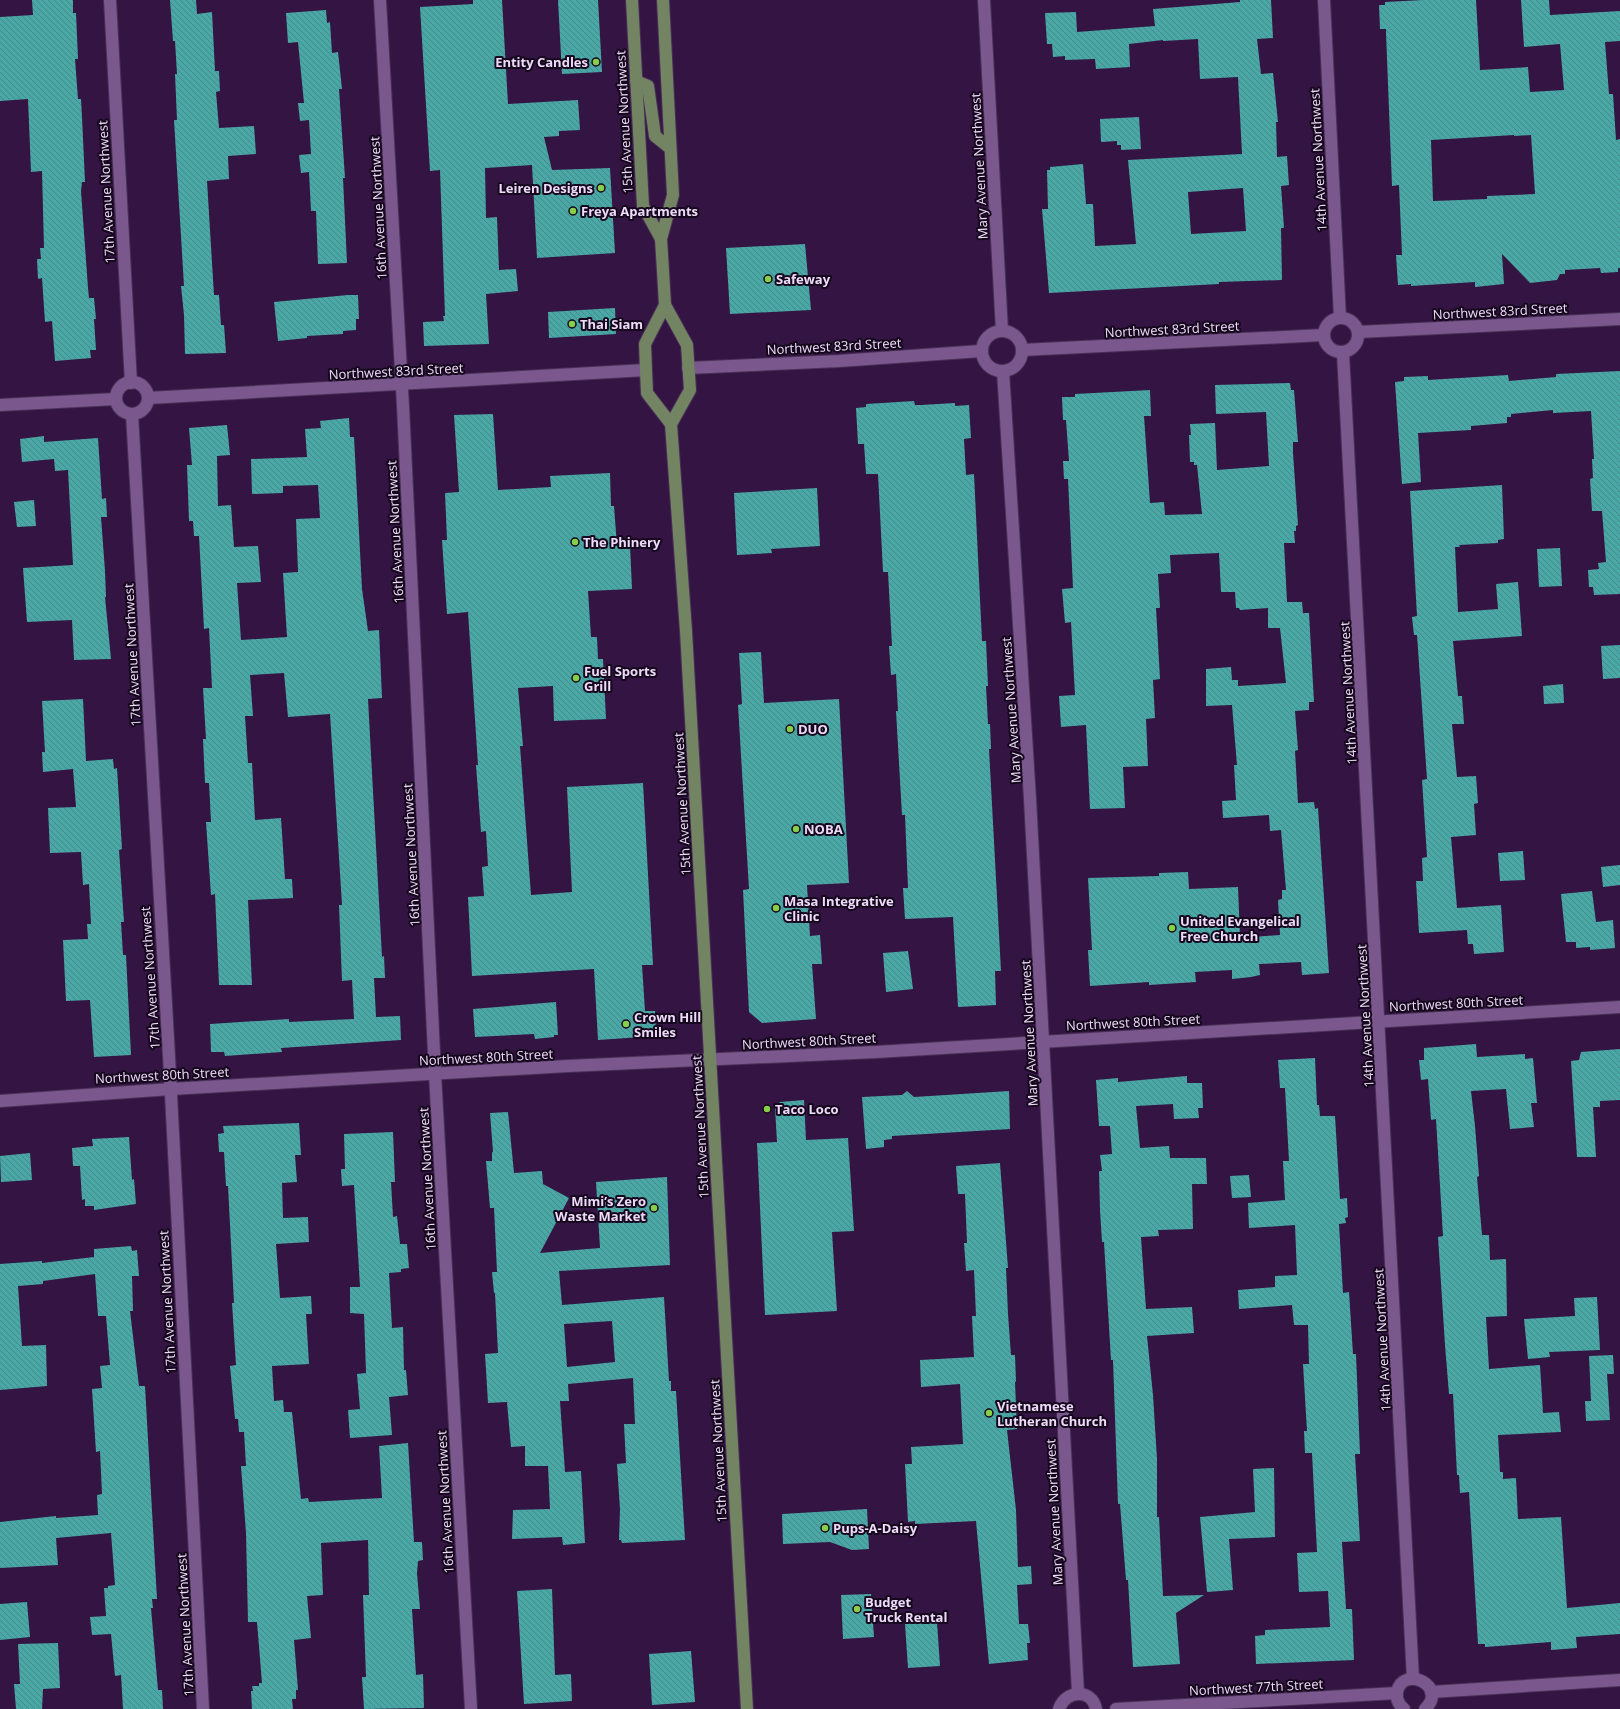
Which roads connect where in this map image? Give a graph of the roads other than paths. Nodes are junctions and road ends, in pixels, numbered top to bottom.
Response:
1 (110, 0) edge
2 (380, 0) edge
3 (632, 0) edge
4 (663, 0) edge
5 (984, 0) edge
6 (1324, 0) edge
7 (636, 81) junction
8 (670, 148) junction
9 (661, 239) junction
10 (665, 305) junction
11 (1340, 318) junction
12 (1620, 319) edge
13 (1002, 331) junction
14 (1358, 332) junction
15 (1323, 335) junction
16 (1022, 350) junction
17 (981, 351) junction
18 (1343, 352) junction
19 (688, 368) junction
20 (646, 370) junction
21 (1003, 371) junction
22 (131, 383) junction
23 (402, 385) junction
24 (148, 398) junction
25 (116, 399) junction
26 (0, 405) edge
27 (132, 414) junction
28 (671, 424) junction
29 (1620, 1007) edge
30 (1380, 1021) junction
31 (1043, 1042) junction
32 (710, 1060) junction
33 (435, 1074) junction
34 (171, 1089) junction
35 (0, 1101) edge
36 (1413, 1679) junction
37 (1620, 1680) edge
38 (1431, 1692) junction
39 (1078, 1693) junction
40 (1397, 1693) junction
41 (203, 1709) edge
42 (470, 1709) edge
43 (747, 1709) edge
44 (1059, 1709) edge
45 (1096, 1709) edge
46 (1116, 1709) edge
47 (1404, 1709) edge
48 (1425, 1709) edge

1 - 22 street, 17th Avenue Northwest
2 - 23 street, 16th Avenue Northwest
3 - 7 main road, 15th Avenue Northwest
4 - 8 main road, 15th Avenue Northwest
5 - 13 street, Mary Avenue Northwest
6 - 11 street, 14th Avenue Northwest
7 - 8 main road
7 - 9 main road, 15th Avenue Northwest
8 - 9 main road, 15th Avenue Northwest
9 - 10 main road, 15th Avenue Northwest
10 - 19 main road, 15th Avenue Northwest
10 - 20 main road
11 - 14 street
11 - 15 street
12 - 14 street, Northwest 83rd Street
13 - 16 street
13 - 17 street
14 - 18 street
15 - 16 street, Northwest 83rd Street
15 - 18 street
16 - 21 street
17 - 19 street, Northwest 83rd Street
17 - 21 street
18 - 30 street, 14th Avenue Northwest
19 - 28 main road, 15th Avenue Northwest
20 - 23 street, Northwest 83rd Street
20 - 28 main road
21 - 31 street, Mary Avenue Northwest
22 - 24 street
22 - 25 street
23 - 24 street, Northwest 83rd Street
23 - 33 street, 16th Avenue Northwest
24 - 27 street
25 - 26 street
25 - 27 street
27 - 34 street, 17th Avenue Northwest
28 - 32 main road, 15th Avenue Northwest
29 - 30 street, Northwest 80th Street
30 - 31 street, Northwest 80th Street
30 - 36 street, 14th Avenue Northwest
31 - 32 street, Northwest 80th Street
31 - 39 street, Mary Avenue Northwest
32 - 33 street, Northwest 80th Street
32 - 43 main road, 15th Avenue Northwest
33 - 34 street, Northwest 80th Street
33 - 42 street, 16th Avenue Northwest
34 - 35 street, Northwest 80th Street
34 - 41 street, 17th Avenue Northwest
36 - 38 street
36 - 40 street
37 - 38 street
38 - 48 street
39 - 44 street
39 - 45 street
40 - 46 street, Northwest 77th Street
40 - 47 street

